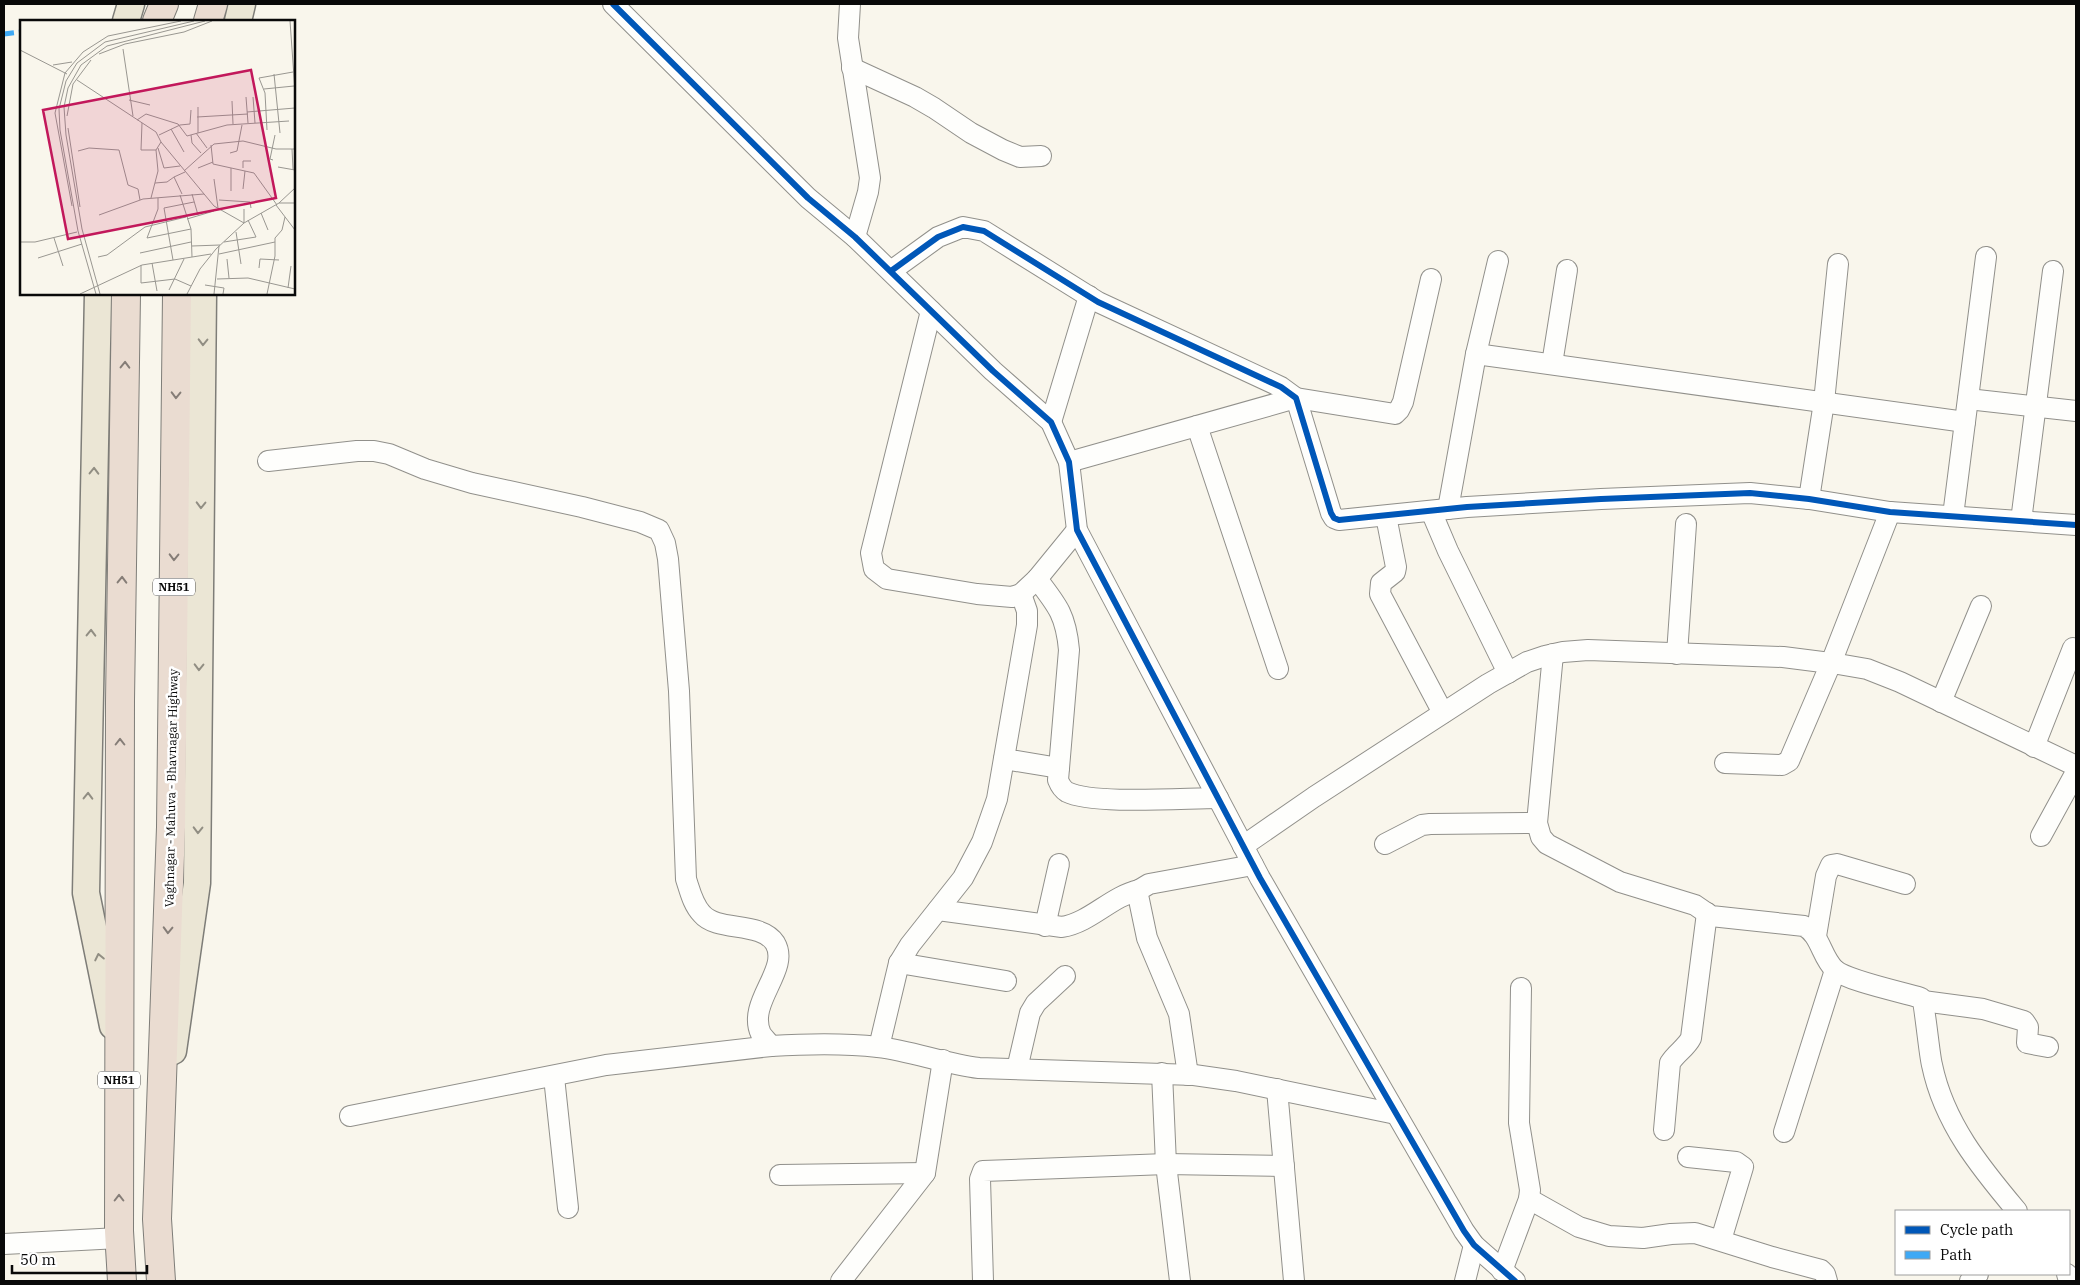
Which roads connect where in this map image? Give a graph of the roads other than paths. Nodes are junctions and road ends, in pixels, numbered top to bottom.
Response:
1 (131, 4) edge
2 (164, 4) edge
3 (213, 4) edge
4 (242, 4) edge
5 (613, 4) edge
6 (850, 4) edge
7 (126, 20) edge
8 (158, 20) edge
9 (208, 20) edge
10 (238, 20) edge
11 (852, 68) junction
12 (1041, 156) dead end
13 (856, 237) junction
14 (1986, 257) dead end
15 (1498, 261) dead end
16 (1838, 264) dead end
17 (1566, 270) dead end
18 (891, 271) junction
19 (2053, 271) dead end
20 (1431, 279) dead end
21 (98, 295) edge
22 (126, 295) edge
23 (177, 295) edge
24 (203, 295) edge
25 (1089, 296) junction
26 (931, 311) junction
27 (1476, 354) junction
28 (1552, 364) junction
29 (1296, 398) junction
30 (1968, 399) junction
31 (1824, 402) junction
32 (2036, 406) junction
33 (2076, 411) edge
34 (1051, 422) junction
35 (1965, 422) junction
36 (1197, 426) junction
37 (268, 461) dead end
38 (1069, 462) junction
39 (1809, 499) junction
40 (1439, 515) junction
41 (1386, 516) junction
42 (1954, 516) junction
43 (1887, 518) junction
44 (2021, 521) junction
45 (1686, 524) dead end
46 (2076, 525) edge
47 (1077, 530) junction
48 (1038, 579) junction
49 (1021, 594) junction
50 (1981, 606) dead end
51 (2073, 648) dead end
52 (1553, 654) junction
53 (1677, 654) junction
54 (1831, 663) junction
55 (1278, 669) dead end
56 (1508, 673) junction
57 (1941, 702) junction
58 (1443, 713) junction
59 (2034, 747) junction
60 (1004, 759) junction
61 (1725, 764) dead end
62 (2076, 766) edge
63 (1059, 768) junction
64 (2076, 772) edge
65 (1218, 798) junction
66 (1537, 823) junction
67 (2041, 836) dead end
68 (1386, 844) dead end
69 (1243, 846) junction
70 (1059, 864) dead end
71 (1253, 865) junction
72 (1905, 884) dead end
73 (1139, 890) junction
74 (938, 910) junction
75 (1707, 913) junction
76 (1045, 926) junction
77 (1816, 936) junction
78 (899, 963) junction
79 (1835, 970) junction
80 (1065, 976) dead end
81 (1006, 981) dead end
82 (1522, 988) dead end
83 (1923, 1001) junction
84 (771, 1046) junction
85 (879, 1047) junction
86 (2048, 1047) dead end
87 (119, 1056) junction
88 (943, 1060) junction
89 (1017, 1069) junction
90 (1162, 1073) junction
91 (1188, 1075) junction
92 (554, 1077) junction
93 (1277, 1089) junction
94 (1396, 1114) junction
95 (350, 1116) dead end
96 (1664, 1130) dead end
97 (1784, 1132) dead end
98 (160, 1141) junction
99 (1688, 1157) dead end
100 (1166, 1164) junction
101 (1284, 1166) junction
102 (924, 1173) junction
103 (780, 1175) dead end
104 (1529, 1199) junction
105 (568, 1208) dead end
106 (2016, 1210) edge
107 (119, 1238) junction
108 (1721, 1240) junction
109 (4, 1244) edge
110 (1474, 1245) junction
111 (1508, 1276) edge
112 (122, 1281) edge
113 (161, 1281) edge
114 (841, 1281) edge
115 (983, 1281) edge
116 (1180, 1281) edge
117 (1294, 1281) edge
118 (1465, 1281) edge
119 (1827, 1281) edge

1 - 7 main road
2 - 8 highway
3 - 9 highway
4 - 10 main road
5 - 13 street
6 - 11 street
11 - 12 street
11 - 13 street
13 - 18 street
14 - 30 street
15 - 27 street
16 - 31 street
17 - 28 street
18 - 25 street
18 - 26 street
19 - 32 street
20 - 29 street
87 -> 21 main road
87 -> 22 highway, NH51
23 -> 98 highway, Vaghnagar - Mahuva - Bhavnagar Highway / NH51
24 -> 98 main road
25 - 29 street
25 - 34 street
26 - 34 street
26 - 49 street
27 - 28 street
27 - 40 street
28 - 31 street
29 - 36 street
29 - 41 street
30 - 32 street
30 - 35 street
31 - 35 street
31 - 39 street
32 - 33 street
32 - 44 street
34 - 38 street
35 - 42 street
36 - 38 street
36 - 55 street
37 - 84 street
38 - 47 street
39 - 40 street
39 - 43 street
40 - 41 street
40 - 56 street
41 - 58 street
42 - 43 street
42 - 44 street
43 - 54 street
44 - 46 street
45 - 53 street
47 - 48 street
47 - 65 street
48 - 49 street
48 - 63 street
49 - 60 street
50 - 57 street
51 - 59 street
52 - 53 street
52 - 56 street
52 - 66 street
53 - 54 street
54 - 57 street
54 - 61 street
56 - 58 street
57 - 59 street
58 - 69 street
59 - 62 street
60 - 63 street
60 - 74 street
63 - 65 street
64 - 67 street
65 - 69 street
66 - 68 street
66 - 75 street
69 - 71 street
70 - 76 street
71 - 73 street
71 - 94 street
72 - 77 street
73 - 76 street
73 - 91 street
74 - 76 street
74 - 78 street
75 - 77 street
75 - 96 street
77 - 79 street
78 - 81 street
78 - 85 street
79 - 83 street
79 - 97 street
80 - 89 street
82 - 104 street
83 - 86 street
83 - 106 street
84 - 85 street
84 - 92 street
85 - 88 street
107 -> 87 highway, NH51
88 - 89 street
88 - 102 street
89 - 90 street
90 - 91 street
90 - 100 street
91 - 93 street
92 - 95 street
92 - 105 street
93 - 94 street
93 - 101 street
94 - 110 street
98 - 113 highway, Vaghnagar - Mahuva - Bhavnagar Highway / NH51
99 - 108 street
100 - 101 street
100 - 115 street
100 - 116 street
101 - 117 street
102 - 103 street
102 - 114 street
104 - 108 street
104 - 111 street
107 - 109 street
107 - 112 highway, NH51
108 - 119 street
110 - 111 street
110 - 118 street

